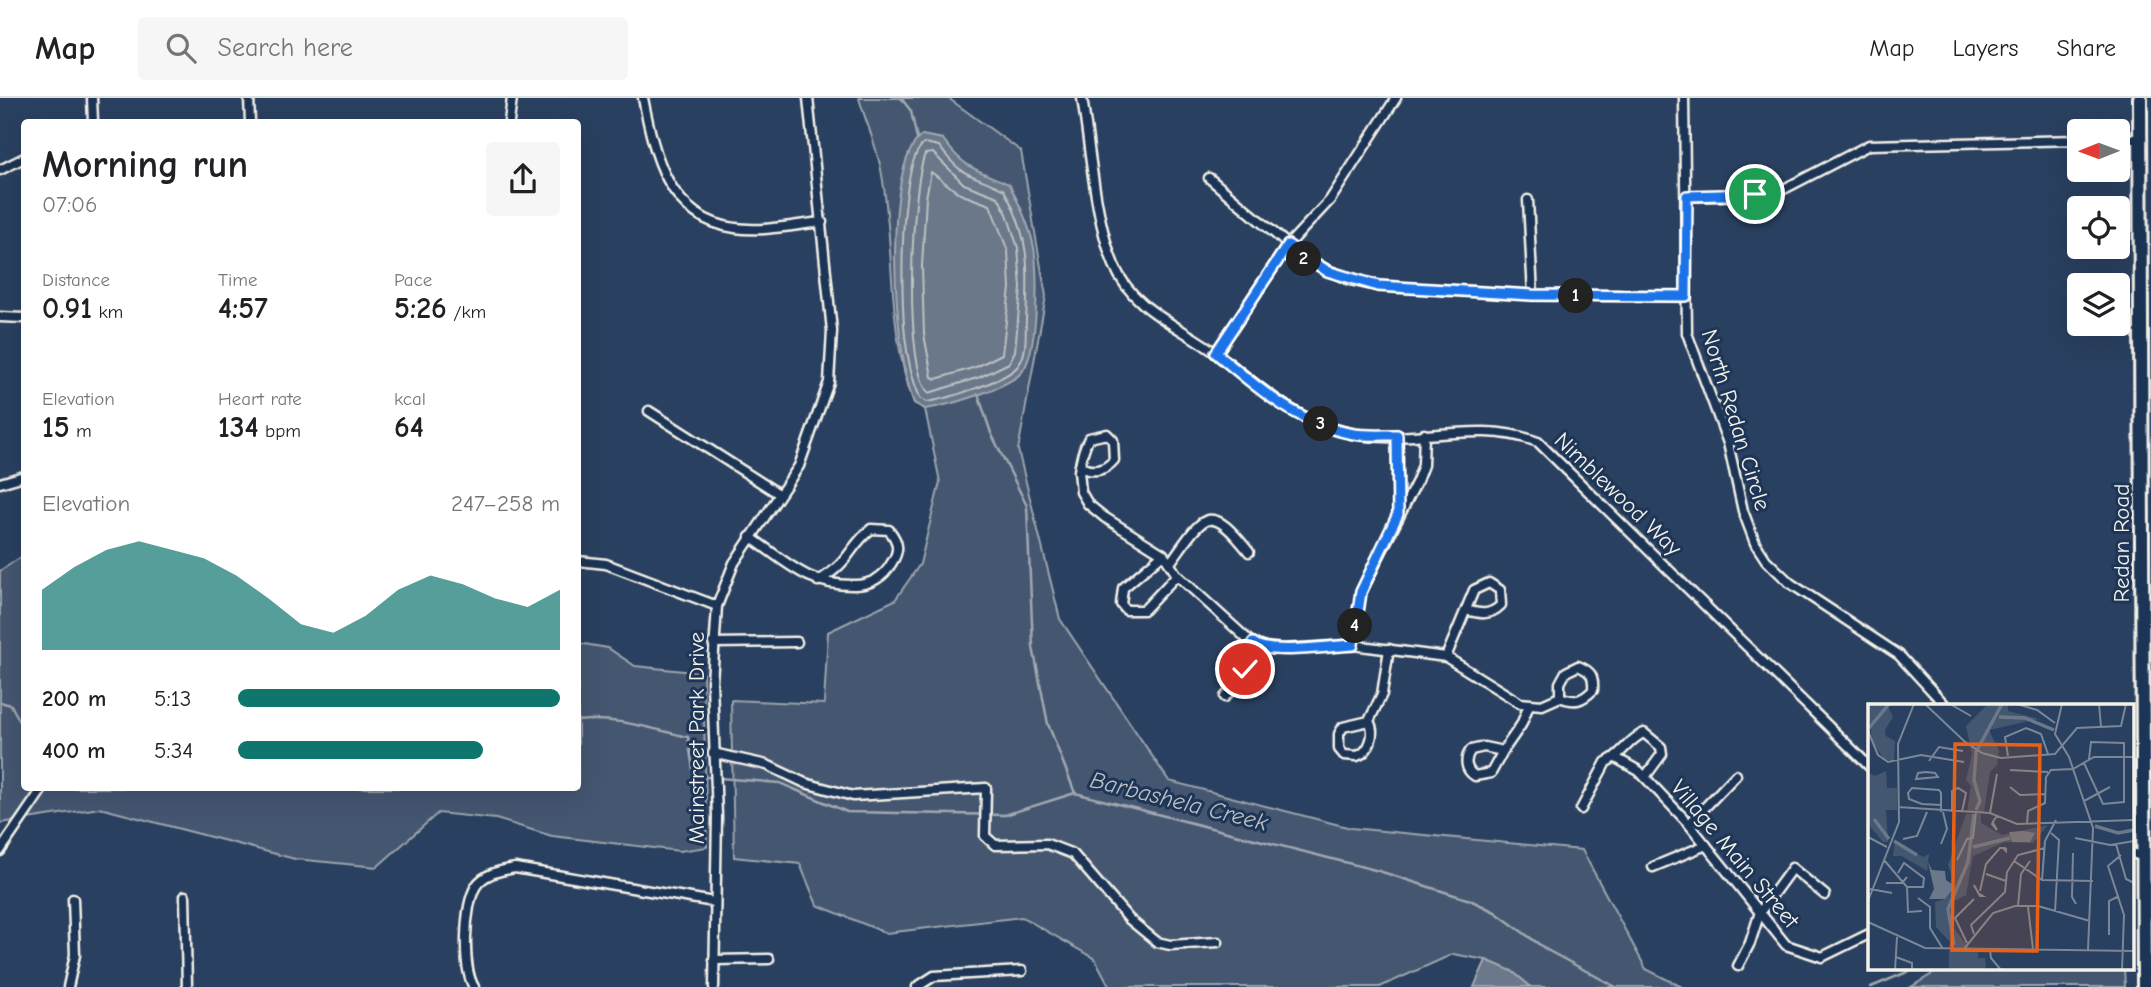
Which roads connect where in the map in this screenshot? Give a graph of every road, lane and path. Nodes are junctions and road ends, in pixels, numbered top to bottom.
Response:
1 (92, 98) edge
2 (249, 98) edge
3 (512, 98) edge
4 (643, 98) edge
5 (807, 98) edge
6 (1083, 98) edge
7 (1396, 98) edge
8 (1684, 98) edge
9 (2140, 98) edge
10 (93, 119) edge
11 (250, 119) edge
12 (509, 119) edge
13 (2130, 139) edge
14 (2140, 139) junction
15 (2067, 140) edge
16 (21, 160) edge
17 (0, 170) edge
18 (1209, 178) dead end
19 (1687, 196) junction
20 (1528, 200) dead end
21 (822, 222) junction
22 (1288, 245) junction
23 (1532, 295) junction
24 (1686, 296) junction
25 (0, 317) edge
26 (21, 318) edge
27 (1216, 353) junction
28 (649, 411) dead end
29 (1424, 434) junction
30 (1397, 435) junction
31 (1080, 467) junction
32 (21, 477) edge
33 (0, 484) edge
34 (779, 494) junction
35 (1398, 514) junction
36 (750, 537) junction
37 (1249, 552) dead end
38 (1163, 554) junction
39 (581, 561) edge
40 (1170, 563) junction
41 (1177, 575) junction
42 (818, 581) junction
43 (2147, 582) edge
44 (718, 606) junction
45 (1466, 610) junction
46 (797, 642) dead end
47 (713, 643) junction
48 (1253, 643) junction
49 (1353, 645) junction
50 (1389, 649) junction
51 (1446, 657) junction
52 (1225, 696) dead end
53 (1560, 697) junction
54 (1944, 704) edge
55 (1529, 705) junction
56 (1369, 721) junction
57 (1503, 751) junction
58 (713, 753) junction
59 (1616, 758) junction
60 (1868, 765) edge
61 (1736, 775) dead end
62 (1645, 777) junction
63 (42, 791) edge
64 (1581, 808) dead end
65 (1689, 824) junction
66 (1706, 845) junction
67 (0, 851) edge
68 (2138, 855) edge
69 (1653, 867) dead end
70 (1825, 895) dead end
71 (185, 896) dead end
72 (73, 899) dead end
73 (713, 902) junction
74 (1760, 912) junction
75 (1868, 934) edge
76 (1218, 942) dead end
77 (769, 959) dead end
78 (714, 960) junction
79 (1738, 966) dead end
80 (1022, 971) dead end
81 (68, 987) edge
82 (187, 987) edge
83 (474, 987) edge
84 (714, 987) edge
85 (917, 987) edge
86 (2144, 987) edge

1 - 10 street
2 - 11 street
3 - 12 street
4 - 21 street
5 - 21 street, Mainstreet Park Drive
6 - 27 street, Nimblewood Way
7 - 22 street
8 - 19 street, North Redan Circle
9 - 14 main road, Redan Road
13 - 14 street
14 - 43 main road, Redan Road
15 - 19 street
16 - 17 street
18 - 22 street
19 - 24 street, North Redan Circle
20 - 23 street
21 - 34 street, Mainstreet Park Drive
22 - 23 street
22 - 27 street
23 - 24 street
24 - 54 street, North Redan Circle
25 - 26 street
27 - 30 street, Nimblewood Way
28 - 34 street
29 - 30 street, Nimblewood Way
29 - 35 street
29 - 60 street, Nimblewood Way
30 - 35 street
31 - 31 street
31 - 38 street
32 - 33 street
34 - 36 street, Mainstreet Park Drive
35 - 49 street
36 - 42 street
36 - 44 street, Mainstreet Park Drive
37 - 40 street
38 - 40 street
38 - 41 street
39 - 44 street
40 - 41 street
41 - 48 street
42 - 42 street
43 - 68 main road, Redan Road
44 - 47 street, Mainstreet Park Drive
45 - 45 street
45 - 51 street
46 - 47 street
47 - 58 street, Mainstreet Park Drive
48 - 49 street
48 - 52 street
49 - 50 street
50 - 51 street
50 - 56 street
51 - 55 street
53 - 53 street
53 - 55 street
55 - 57 street
56 - 56 street
57 - 57 street
58 - 73 street, Mainstreet Park Drive
58 - 76 street
59 - 62 street, Village Main Street
59 - 62 street
59 - 64 street
61 - 65 street
62 - 65 street, Village Main Street
63 - 67 street
65 - 66 street, Village Main Street
66 - 69 street
66 - 74 street, Village Main Street
68 - 86 main road, Redan Road
70 - 74 street
71 - 82 street
72 - 81 street
73 - 78 street, Mainstreet Park Drive
73 - 83 street
74 - 75 street, Village Main Street
74 - 79 street
77 - 78 street
78 - 84 street, Mainstreet Park Drive
80 - 85 street

